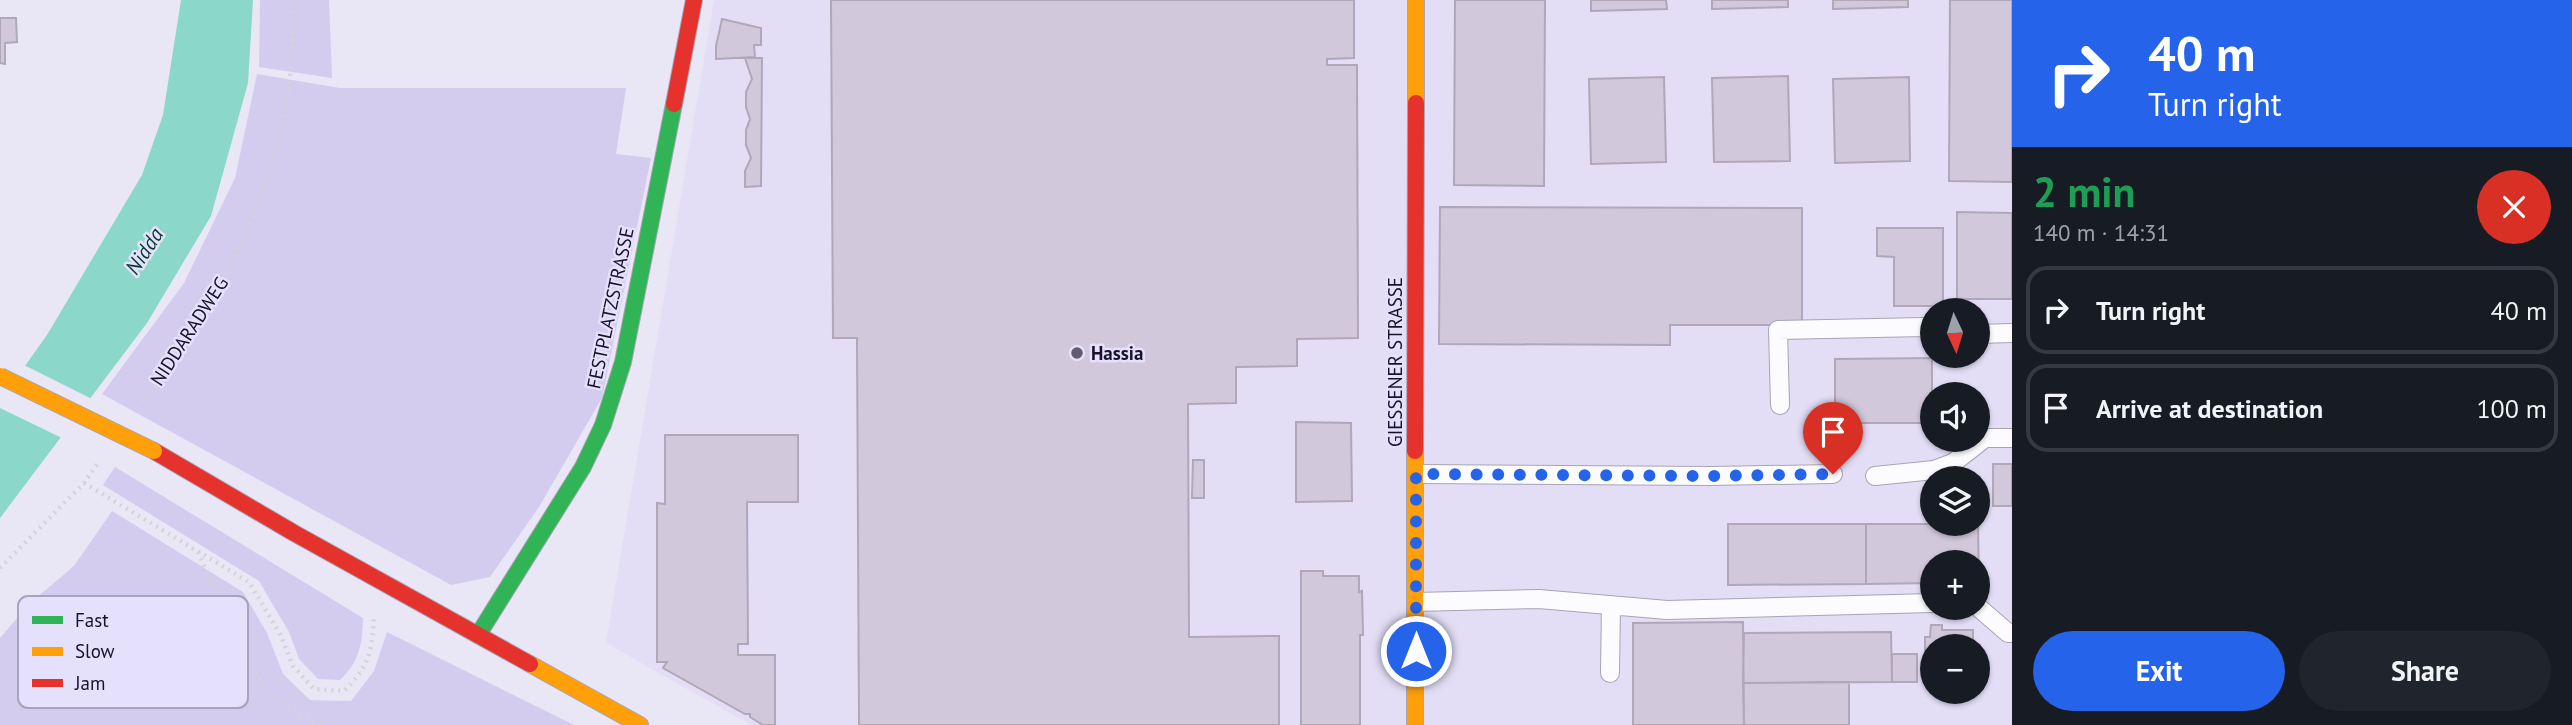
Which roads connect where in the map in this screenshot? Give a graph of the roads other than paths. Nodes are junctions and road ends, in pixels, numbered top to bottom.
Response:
1 (694, 0) edge
2 (1416, 0) edge
3 (1920, 327) edge
4 (2012, 333) edge
5 (1990, 334) edge
6 (0, 376) edge
7 (1780, 405) dead end
8 (2012, 438) edge
9 (1416, 474) junction
10 (1833, 474) dead end
11 (1875, 476) dead end
12 (1416, 602) junction
13 (1920, 603) edge
14 (1611, 605) junction
15 (1990, 617) edge
16 (2012, 633) edge
17 (478, 635) junction
18 (1611, 673) dead end
19 (639, 725) edge
20 (1415, 725) edge

1 - 17 street, FESTPLATZSTRASSE
2 - 9 street, GIESSENER STRASSE
3 - 7 lane
4 - 5 lane
6 - 17 street, bridge
8 - 11 lane
9 - 10 lane
9 - 12 street, GIESSENER STRASSE
12 - 14 lane
12 - 20 street, GIESSENER STRASSE
13 - 14 lane
14 - 18 lane
15 - 16 lane
17 - 19 street

